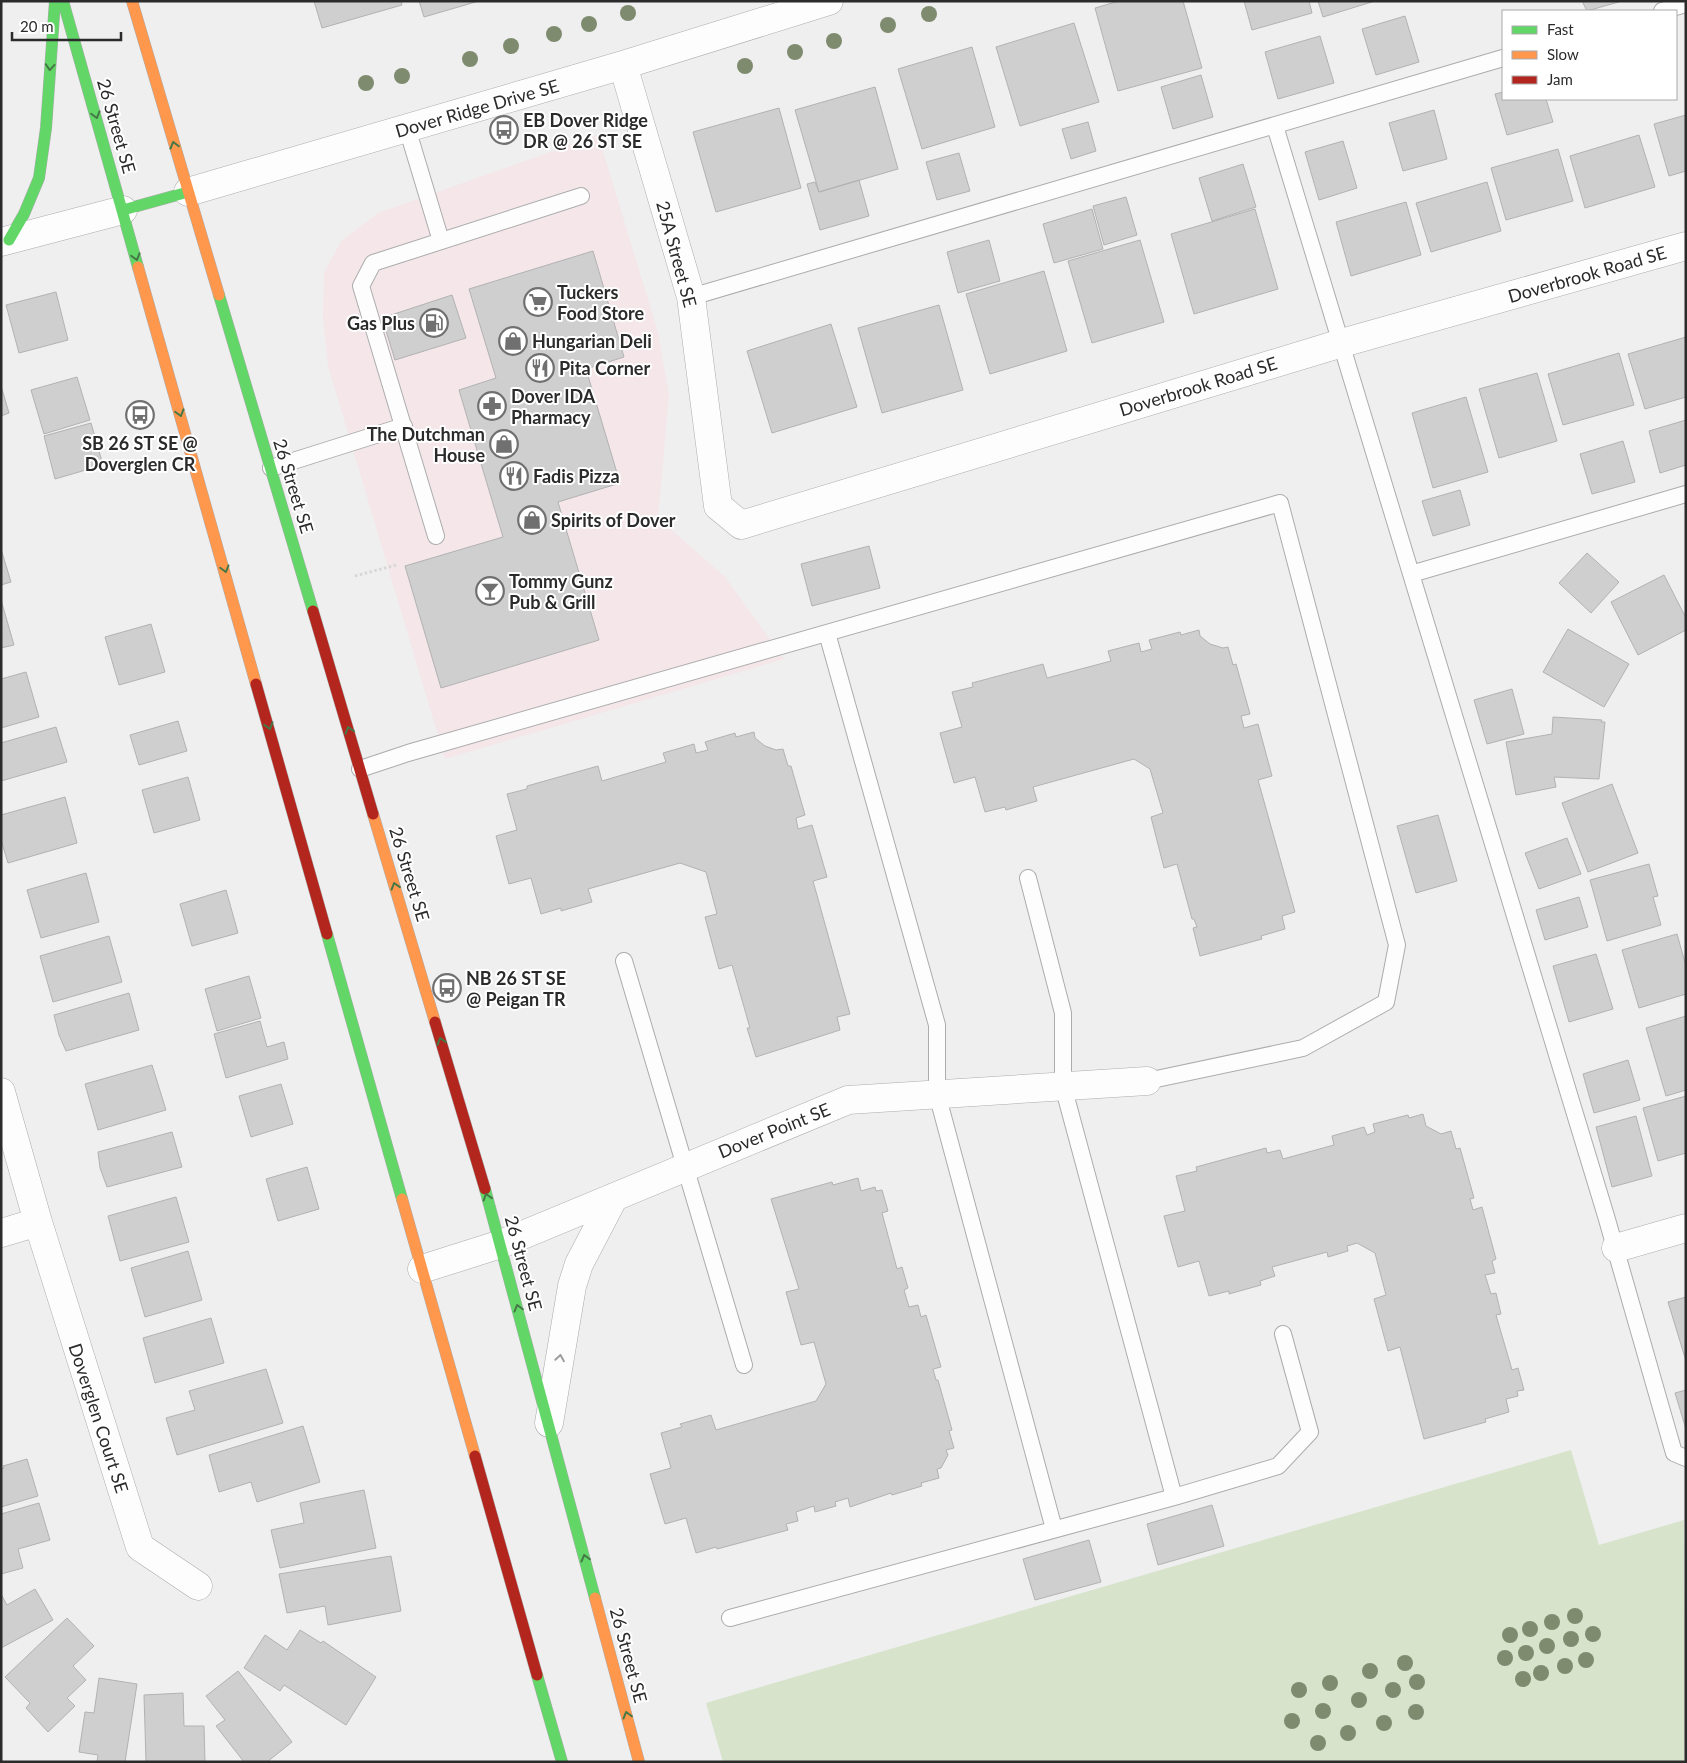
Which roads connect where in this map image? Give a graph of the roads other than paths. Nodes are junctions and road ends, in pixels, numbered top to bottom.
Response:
1 (55, 1) edge
2 (63, 1) edge
3 (132, 1) edge
4 (829, 1) edge
5 (1686, 4) edge
6 (1665, 10) edge
7 (1502, 58) edge
8 (623, 65) junction
9 (1276, 126) junction
10 (407, 128) junction
11 (188, 192) junction
12 (581, 196) dead end
13 (123, 210) junction
14 (5, 241) edge
15 (441, 241) junction
16 (1686, 246) edge
17 (692, 296) junction
18 (1342, 343) junction
19 (404, 426) junction
20 (270, 468) junction
21 (1686, 494) edge
22 (718, 506) joint
23 (436, 536) dead end
24 (1411, 574) junction
25 (828, 633) junction
26 (360, 769) junction
27 (1028, 878) dead end
28 (624, 961) dead end
29 (1146, 1081) joint
30 (1063, 1086) junction
31 (1, 1092) edge
32 (937, 1094) junction
33 (684, 1167) junction
34 (614, 1197) junction
35 (38, 1222) junction
36 (1686, 1228) edge
37 (1, 1233) edge
38 (501, 1244) junction
39 (1616, 1248) junction
40 (422, 1269) junction
41 (1283, 1334) dead end
42 (744, 1365) dead end
43 (549, 1423) junction
44 (1686, 1458) edge
45 (1174, 1497) junction
46 (1054, 1529) junction
47 (198, 1586) dead end
48 (730, 1618) dead end
49 (562, 1762) edge
50 (639, 1762) edge

1 -> 14 street
2 -> 13 street, 26 Street SE
11 -> 3 street, 26 Street SE
4 - 8 street, Dover Ridge Drive SE
5 - 6 lane
7 - 9 lane
8 - 10 street, Dover Ridge Drive SE
8 - 17 street, 25A Street SE
9 - 17 lane
9 - 18 lane
10 - 11 street, Dover Ridge Drive SE
10 - 15 lane
11 - 13 street, Dover Ridge Drive SE
11 - 20 street, 26 Street SE
12 - 15 lane
13 - 14 street
13 -> 40 street, 26 Street SE
15 - 19 lane
16 - 18 street, Doverbrook Road SE
17 - 22 street, 25A Street SE
18 - 22 street, Doverbrook Road SE
18 - 24 lane
19 - 20 lane
19 - 23 lane
26 -> 20 street, 26 Street SE
21 - 24 lane
24 - 39 lane
25 - 26 lane
25 - 29 lane
25 - 32 lane
38 -> 26 street, 26 Street SE
27 - 30 lane
28 - 33 lane
29 - 30 street, Dover Point SE
30 - 32 street, Dover Point SE
30 - 45 lane
31 - 35 street, Doverglen Court SE
32 - 33 street, Dover Point SE
32 - 46 lane
33 - 34 street, Dover Point SE
33 - 42 lane
34 - 38 street, Dover Point SE
43 -> 34 street
35 - 37 street
35 - 47 street, Doverglen Court SE
36 - 39 street
38 - 40 street, Dover Point SE
43 -> 38 street, 26 Street SE
39 - 44 lane
40 - 49 street, 26 Street SE
41 - 45 lane
50 -> 43 street, 26 Street SE
45 - 46 lane
46 - 48 lane

